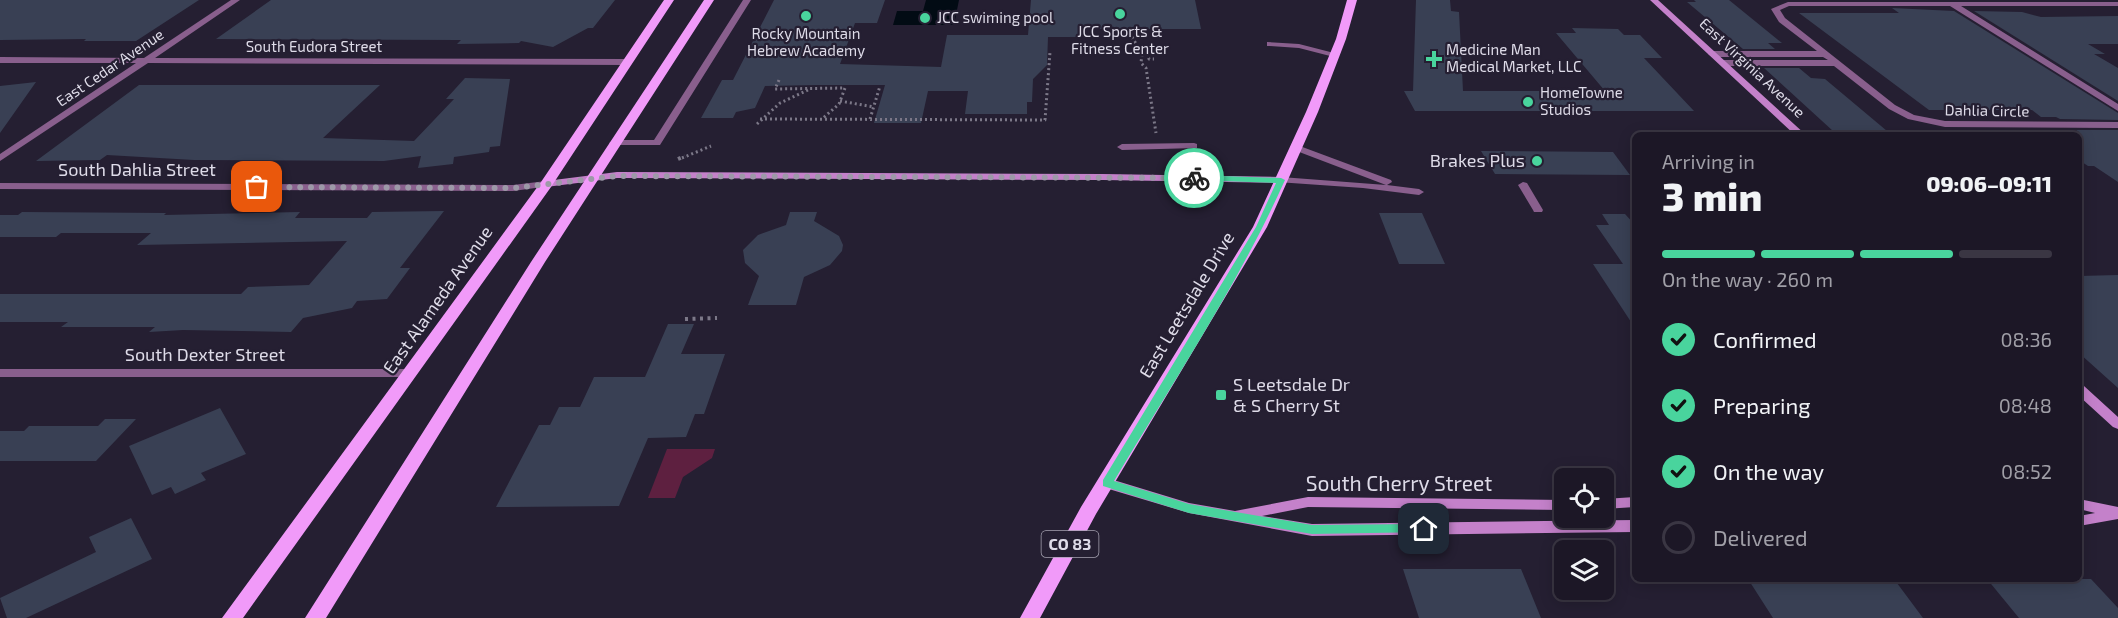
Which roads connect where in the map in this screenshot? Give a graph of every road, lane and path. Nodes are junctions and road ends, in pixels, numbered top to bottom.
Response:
1 (236, 0) edge
2 (669, 0) edge
3 (709, 0) edge
4 (747, 0) edge
5 (1352, 0) edge
6 (1654, 0) edge
7 (1952, 4) junction
8 (2118, 4) edge
9 (1132, 37) dead end
10 (1270, 44) dead end
11 (1140, 51) junction
12 (1050, 52) dead end
13 (1334, 54) junction
14 (1712, 54) junction
15 (1826, 54) junction
16 (1154, 59) dead end
17 (0, 60) edge
18 (145, 61) junction
19 (627, 62) junction
20 (1723, 63) junction
21 (1838, 63) junction
22 (779, 80) dead end
23 (880, 86) dead end
24 (812, 89) junction
25 (840, 101) junction
26 (874, 107) junction
27 (2118, 108) edge
28 (760, 119) junction
29 (822, 119) junction
30 (870, 119) junction
31 (757, 124) dead end
32 (1995, 125) junction
33 (2118, 125) edge
34 (1798, 132) edge
35 (2004, 132) edge
36 (1157, 140) dead end
37 (614, 143) junction
38 (711, 146) dead end
39 (1194, 146) dead end
40 (1122, 147) dead end
41 (1297, 148) junction
42 (0, 158) edge
43 (677, 159) dead end
44 (592, 177) junction
45 (1281, 180) junction
46 (546, 184) junction
47 (1523, 185) dead end
48 (0, 186) edge
49 (1538, 210) dead end
50 (717, 318) dead end
51 (686, 319) dead end
52 (0, 373) edge
53 (410, 373) junction
54 (2082, 392) edge
55 (2118, 424) edge
56 (1107, 483) junction
57 (1632, 502) edge
58 (1614, 503) edge
59 (2082, 505) edge
60 (1554, 506) edge
61 (2118, 513) edge
62 (1234, 515) junction
63 (2082, 520) edge
64 (1632, 526) edge
65 (232, 618) edge
66 (315, 618) edge
67 (1030, 618) edge

1 - 18 street, East Cedar Avenue
2 - 19 main road, East Alameda Avenue
3 - 37 main road
4 - 37 street
5 - 13 main road, East Leetsdale Drive / CO 83
6 - 14 street, East Virginia Avenue
7 - 8 street, Dahlia Circle
7 - 15 street, Dahlia Circle
7 - 27 street
9 - 11 path
10 - 13 street
11 - 16 path
11 - 36 path
12 - 30 path
13 - 41 main road, East Leetsdale Drive / CO 83
14 - 15 street
14 - 20 street, East Virginia Avenue
15 - 21 street, Dahlia Circle
17 - 18 street, South Eudora Street
18 - 19 street, South Eudora Street
18 - 42 street, East Cedar Avenue
19 - 46 main road, East Alameda Avenue
20 - 21 street
20 - 34 street, East Virginia Avenue
21 - 32 street, Dahlia Circle
22 - 24 path
23 - 26 path
24 - 25 path
24 - 28 path
25 - 26 path
25 - 29 path
26 - 30 path
28 - 29 path
28 - 31 path
29 - 30 path
32 - 33 street, Dahlia Circle
32 - 35 street
37 - 44 main road
38 - 43 path
39 - 40 street
41 - 45 main road, East Leetsdale Drive / CO 83
41 - 45 street
44 - 45 street, South Dahlia Street
44 - 46 street, South Dahlia Street
44 - 66 main road
45 - 56 main road, East Leetsdale Drive / CO 83
46 - 48 street, South Dahlia Street
46 - 53 main road, East Alameda Avenue
47 - 49 street
50 - 51 path
52 - 53 street, South Dexter Street
53 - 65 main road, East Alameda Avenue
54 - 55 street
56 - 62 street, South Cherry Street
56 - 67 main road, East Leetsdale Drive / CO 83
57 - 58 street
59 - 61 street
60 - 62 street, South Cherry Street
61 - 63 street
62 - 64 street, South Cherry Street

